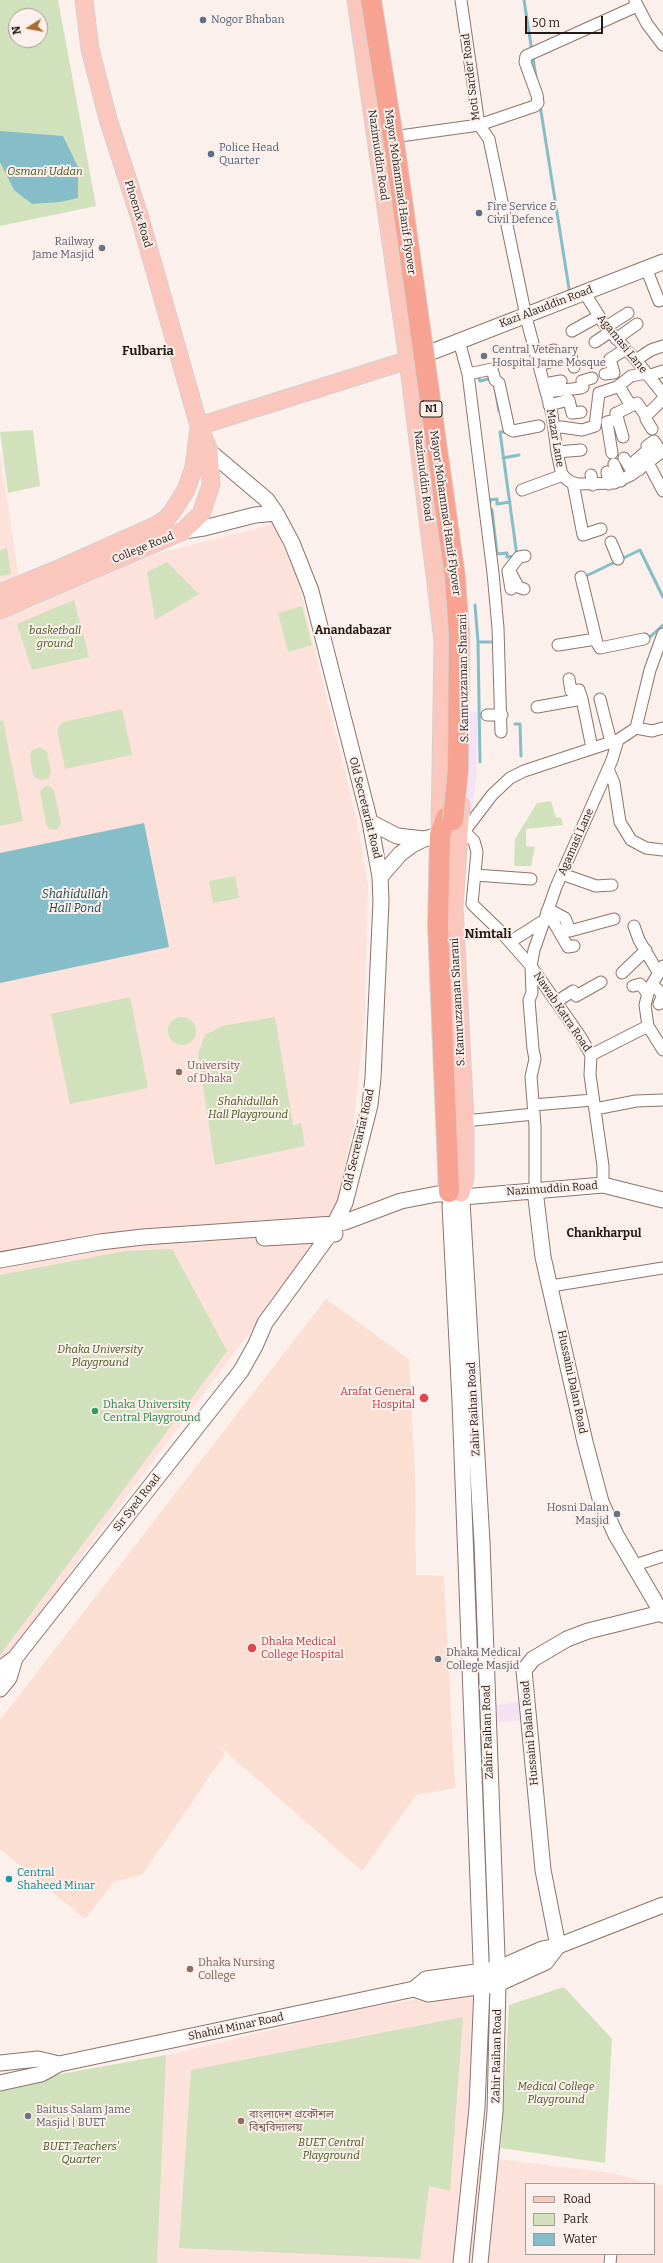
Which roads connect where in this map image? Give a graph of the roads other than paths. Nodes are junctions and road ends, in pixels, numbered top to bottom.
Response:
1 (84, 0) edge
2 (356, 0) edge
3 (364, 0) edge
4 (372, 0) edge
5 (378, 0) edge
6 (461, 0) edge
7 (636, 3) edge
8 (663, 45) edge
9 (479, 125) junction
10 (400, 136) junction
11 (663, 262) edge
12 (646, 268) junction
13 (584, 292) junction
14 (658, 301) dead end
15 (628, 313) dead end
16 (526, 314) junction
17 (599, 316) junction
18 (637, 324) dead end
19 (572, 331) dead end
20 (611, 333) junction
21 (595, 342) dead end
22 (454, 343) junction
23 (663, 346) edge
24 (626, 349) junction
25 (554, 350) dead end
26 (429, 353) junction
27 (408, 360) junction
28 (636, 360) junction
29 (537, 361) junction
30 (574, 367) dead end
31 (663, 371) edge
32 (468, 374) junction
33 (605, 374) dead end
34 (647, 375) junction
35 (592, 378) dead end
36 (561, 381) dead end
37 (619, 386) junction
38 (545, 388) junction
39 (663, 394) edge
40 (663, 399) edge
41 (549, 405) junction
42 (631, 406) junction
43 (581, 412) dead end
44 (617, 413) junction
45 (646, 416) junction
46 (199, 426) junction
47 (539, 426) dead end
48 (554, 428) junction
49 (652, 429) dead end
50 (623, 438) dead end
51 (581, 450) dead end
52 (209, 451) junction
53 (557, 452) junction
54 (662, 452) edge
55 (624, 458) dead end
56 (611, 463) junction
57 (648, 463) junction
58 (636, 472) junction
59 (563, 475) junction
60 (621, 481) junction
61 (573, 483) junction
62 (609, 484) junction
63 (522, 490) dead end
64 (663, 491) edge
65 (276, 513) junction
66 (601, 529) dead end
67 (183, 531) junction
68 (611, 542) dead end
69 (525, 556) dead end
70 (618, 559) dead end
71 (508, 571) junction
72 (493, 573) junction
73 (581, 577) dead end
74 (511, 589) dead end
75 (524, 589) dead end
76 (0, 593) edge
77 (0, 610) edge
78 (663, 634) edge
79 (596, 639) junction
80 (644, 639) dead end
81 (558, 645) dead end
82 (574, 680) dead end
83 (581, 695) junction
84 (600, 699) dead end
85 (537, 707) dead end
86 (487, 715) dead end
87 (502, 715) junction
88 (636, 728) junction
89 (663, 728) edge
90 (501, 732) dead end
91 (615, 741) junction
92 (592, 748) junction
93 (608, 769) junction
94 (370, 822) junction
95 (448, 830) junction
96 (663, 850) edge
97 (562, 874) junction
98 (475, 875) junction
99 (380, 877) junction
100 (531, 879) dead end
101 (612, 885) dead end
102 (466, 906) junction
103 (548, 910) junction
104 (614, 919) dead end
105 (543, 922) junction
106 (634, 926) dead end
107 (510, 942) junction
108 (574, 946) dead end
109 (646, 950) junction
110 (531, 966) junction
111 (661, 969) edge
112 (622, 973) dead end
113 (601, 982) dead end
114 (633, 986) dead end
115 (650, 989) junction
116 (662, 998) edge
117 (556, 1002) junction
118 (648, 1026) junction
119 (659, 1036) edge
120 (663, 1048) edge
121 (591, 1055) junction
122 (663, 1100) edge
123 (594, 1104) junction
124 (534, 1109) junction
125 (465, 1121) junction
126 (603, 1185) junction
127 (535, 1190) junction
128 (454, 1197) junction
129 (663, 1200) edge
130 (338, 1228) junction
131 (0, 1260) edge
132 (663, 1268) edge
133 (550, 1286) junction
134 (663, 1556) edge
135 (635, 1565) junction
136 (662, 1614) edge
137 (15, 1658) junction
138 (0, 1669) edge
139 (0, 1690) edge
140 (663, 1905) edge
141 (558, 1946) junction
142 (497, 1969) junction
143 (481, 1972) junction
144 (498, 1984) junction
145 (482, 1987) junction
146 (414, 1989) junction
147 (0, 2063) edge
148 (59, 2064) junction
149 (0, 2082) edge
150 (461, 2263) edge
151 (480, 2263) edge

1 - 46 main road, Phoenix Road
2 - 27 main road, Nazimuddin Road
3 - 95 highway, Mayor Mohammad Hanif Flyover / N1
4 - 95 highway, Mayor Mohammad Hanif Flyover / N1, bridge
5 - 10 main road, S. Kamruzzaman Sharani
6 - 9 street, Moti Sarder Road
7 - 8 street
7 - 9 street
9 - 10 street, Moti Sarder Road
9 - 16 street, Mazar Lane
10 - 26 main road, S. Kamruzzaman Sharani
11 - 12 main road, Kazi Alauddin Road
12 - 13 main road, Kazi Alauddin Road
12 - 14 street
13 - 16 main road, Kazi Alauddin Road
13 - 17 street, Agamasi Lane
15 - 20 street
16 - 22 main road, Kazi Alauddin Road
16 - 29 street, Mazar Lane
17 - 19 street
17 - 20 street, Agamasi Lane
18 - 20 street
20 - 21 street
20 - 24 street, Agamasi Lane
22 - 26 main road, Kazi Alauddin Road
22 - 32 street
23 - 28 street
24 - 28 street, Agamasi Lane
24 - 33 street
25 - 29 street
26 - 27 main road
26 - 95 main road, S. Kamruzzaman Sharani
27 - 46 main road
27 - 95 main road, Nazimuddin Road
28 - 34 street, Agamasi Lane
29 - 30 street
29 - 38 street, Mazar Lane
31 - 34 street
32 - 47 street
32 - 72 street
34 - 37 street
34 - 39 street, Agamasi Lane
35 - 38 street
36 - 38 street
37 - 42 street
37 - 48 street
38 - 41 street, Mazar Lane
40 - 45 street
41 - 43 street
41 - 48 street, Mazar Lane
42 - 44 street
42 - 45 street
44 - 50 street
44 - 56 street
45 - 49 street
46 - 52 main road, College Road
46 - 76 main road, College Road
48 - 53 street, Mazar Lane
51 - 53 street
52 - 65 main road, Old Secretariat Road
52 - 67 main road, College Road
53 - 59 street, Mazar Lane
54 - 57 street
54 - 58 street
55 - 58 street
56 - 60 street
56 - 62 street
57 - 58 street
57 - 64 street
58 - 60 street
59 - 61 street, Mazar Lane
59 - 63 street
60 - 62 street
61 - 62 street
61 - 66 street
65 - 67 main road
65 - 94 main road, Old Secretariat Road
67 - 77 main road, College Road
68 - 70 street
69 - 71 street
71 - 72 street
71 - 74 street
71 - 75 street
72 - 87 street
73 - 79 street
78 - 88 street
79 - 80 street
79 - 81 street
82 - 83 street
83 - 85 street
83 - 92 street
84 - 91 street
86 - 87 street
87 - 90 street
88 - 89 street
88 - 91 street
91 - 92 street
91 - 93 street, Agamasi Lane
92 - 95 street
93 - 96 street
93 - 97 street, Agamasi Lane
94 - 95 main road
94 - 99 main road, Old Secretariat Road
95 - 98 street
95 - 99 main road
95 - 102 main road, S. Kamruzzaman Sharani
95 - 128 highway
97 - 101 street
97 - 103 street, Agamasi Lane
98 - 100 street
98 - 102 street
99 - 130 main road, Old Secretariat Road
102 - 107 street
102 - 125 main road, S. Kamruzzaman Sharani
103 - 104 street
103 - 105 street, Agamasi Lane
103 - 108 street
105 - 107 street
105 - 110 street, Agamasi Lane
106 - 109 street
107 - 110 street
109 - 111 street
109 - 112 street
110 - 117 street, Nawab Katra Road
110 - 124 street, Nawab Katra Road
111 - 115 street
113 - 117 street
114 - 115 street
115 - 116 street
115 - 118 street
117 - 121 street, Nawab Katra Road
118 - 119 street
118 - 121 street, Nawab Katra Road
119 - 120 street
121 - 123 street, Nawab Katra Road
122 - 123 street
123 - 124 street
123 - 126 street, Nawab Katra Road
124 - 125 street
124 - 127 street, Nawab Katra Road
125 - 128 main road, S. Kamruzzaman Sharani
126 - 127 main road, Nazimuddin Road
126 - 129 main road, Nazimuddin Road
127 - 128 main road, Nazimuddin Road
127 - 133 main road, Hussaini Dalan Road
128 - 130 main road, Nazimuddin Road
128 - 142 main road, Zahir Raihan Road
128 - 143 main road, Zahir Raihan Road
130 - 131 main road
130 - 137 main road, Sir Syed Road
132 - 133 street
133 - 135 main road, Hussaini Dalan Road
134 - 135 street
135 - 136 main road, Hussaini Dalan Road
136 - 141 main road, Hussaini Dalan Road
137 - 138 main road, Sir Syed Road
137 - 139 main road, Sir Syed Road
140 - 141 main road, Shahid Minar Road
141 - 142 main road, Shahid Minar Road
141 - 144 main road, Shahid Minar Road
142 - 143 main road, Shahid Minar Road
142 - 144 main road, Zahir Raihan Road
143 - 145 main road, Zahir Raihan Road
143 - 146 main road, Shahid Minar Road
144 - 145 main road, Shahid Minar Road
144 - 151 main road, Zahir Raihan Road
145 - 146 main road, Shahid Minar Road
145 - 150 main road, Zahir Raihan Road
146 - 148 main road, Shahid Minar Road
147 - 148 main road, Shahid Minar Road
148 - 149 main road, Shahid Minar Road

